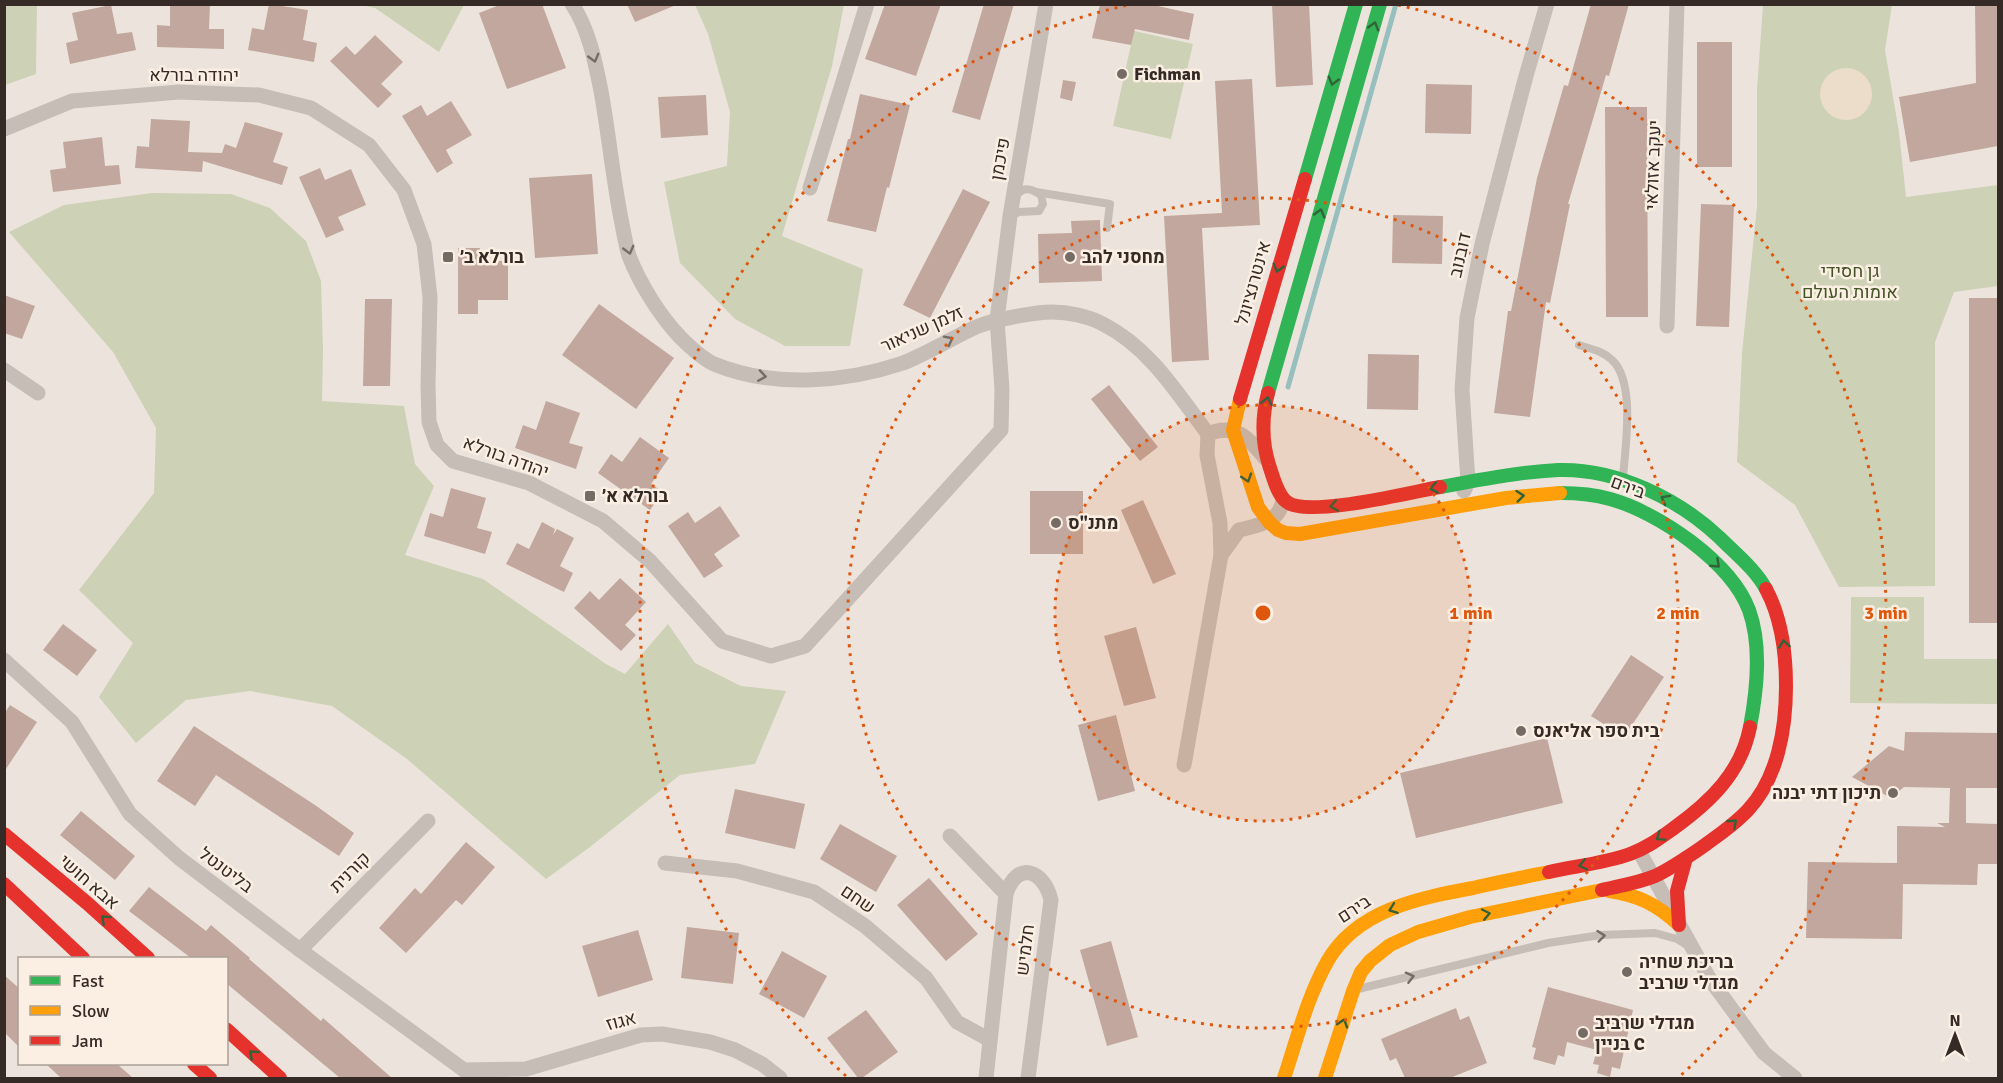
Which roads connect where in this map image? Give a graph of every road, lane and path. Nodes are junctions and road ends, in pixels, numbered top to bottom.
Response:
1 (572, 4) edge
2 (867, 4) edge
3 (1046, 4) edge
4 (1356, 4) edge
5 (1380, 4) edge
6 (1547, 4) edge
7 (1677, 4) edge
8 (4, 129) edge
9 (810, 188) dead end
10 (1036, 192) junction
11 (1013, 197) junction
12 (1010, 216) junction
13 (1107, 228) dead end
14 (997, 321) junction
15 (1667, 326) dead end
16 (1579, 345) dead end
17 (4, 370) edge
18 (38, 393) dead end
19 (1233, 430) junction
20 (1208, 434) junction
21 (1266, 459) junction
22 (1622, 480) junction
23 (1468, 482) junction
24 (1283, 500) junction
25 (1442, 510) junction
26 (1269, 522) junction
27 (1220, 523) junction
28 (1239, 530) junction
29 (1221, 555) junction
30 (4, 660) edge
31 (1184, 765) dead end
32 (428, 821) dead end
33 (4, 834) edge
34 (950, 836) dead end
35 (1640, 851) junction
36 (1686, 858) junction
37 (665, 863) dead end
38 (1654, 876) junction
39 (4, 884) edge
40 (1602, 890) junction
41 (1006, 894) junction
42 (1679, 925) junction
43 (1693, 948) junction
44 (300, 950) junction
45 (81, 957) edge
46 (147, 957) edge
47 (1353, 991) junction
48 (228, 1031) edge
49 (990, 1040) junction
50 (195, 1065) edge
51 (462, 1074) edge
52 (210, 1078) edge
53 (280, 1078) edge
54 (780, 1078) edge
55 (986, 1078) edge
56 (1028, 1078) edge
57 (1284, 1078) edge
58 (1325, 1078) edge
59 (1795, 1078) edge

1 -> 14 street, זלמן שניאור
2 - 9 street
3 - 11 street, פיכמן
4 -> 19 street, אינטרנציונל
21 -> 5 street
6 - 23 street, דובנוב
7 - 15 street, יעקב אזולאי
8 - 14 street, יהודה בורלא
10 - 11 lane
10 - 12 lane
10 - 13 lane
11 - 12 street, פיכמן
12 - 14 street, פיכמן
14 - 20 street, זלמן שניאור
16 - 22 lane
17 - 18 street
19 - 20 street
19 - 21 street
19 -> 26 street
20 - 27 street
21 - 24 street
22 - 23 street, בירם
36 -> 22 street, בירם
23 -> 24 street, בירם
23 - 25 street
24 - 26 street
25 - 26 street, בירם
25 -> 35 street, בירם
26 - 28 street
27 - 28 street
27 - 29 street
28 - 29 street
29 - 31 street
30 - 44 street, בליטנטל
32 - 44 street, קורנית
46 -> 33 street, אבא חושי
34 - 41 street
35 - 38 street
35 -> 57 street, בירם
36 - 38 street, בירם
36 - 42 street
37 - 49 street, שחם
38 - 40 street, בירם
38 - 42 street
39 - 45 street
40 - 42 street
47 -> 40 street, בירם
41 - 49 street, חלמיש
41 - 56 street, חלמיש
42 - 43 street
47 -> 43 lane
43 - 59 street
44 - 51 street, בליטנטל
58 -> 47 street, בירם
53 -> 48 street
49 - 55 street, חלמיש
50 - 52 street
51 - 54 street, אגוז

